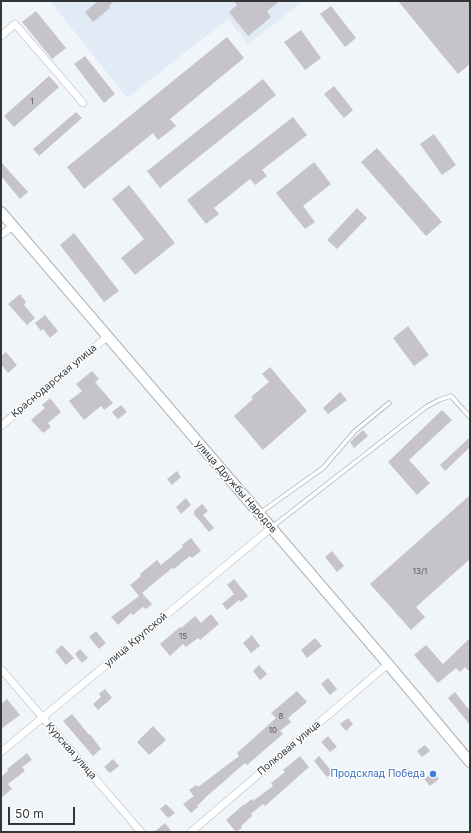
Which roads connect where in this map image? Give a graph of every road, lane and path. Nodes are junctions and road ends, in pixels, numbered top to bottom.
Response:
1 (1, 36) edge
2 (83, 103) dead end
3 (1, 212) edge
4 (13, 226) junction
5 (1, 235) edge
6 (107, 337) junction
7 (389, 403) dead end
8 (470, 417) edge
9 (1, 426) edge
10 (259, 514) junction
11 (271, 528) junction
12 (388, 664) junction
13 (1, 669) edge
14 (42, 718) junction
15 (1, 752) edge
16 (470, 762) edge
17 (141, 832) edge
18 (191, 832) edge

1 - 2 street
3 - 4 street, улица Дружбы Народов
4 - 5 street
4 - 6 street, улица Дружбы Народов
6 - 9 street, Краснодарская улица
6 - 10 street, улица Дружбы Народов
7 - 10 lane
8 - 11 lane
10 - 11 street, улица Дружбы Народов
11 - 12 street, улица Дружбы Народов
11 - 14 street, улица Крупской
12 - 16 street, улица Дружбы Народов
12 - 18 street, Полковая улица
13 - 14 street, Курская улица
14 - 15 street, улица Крупской
14 - 17 street, Курская улица

